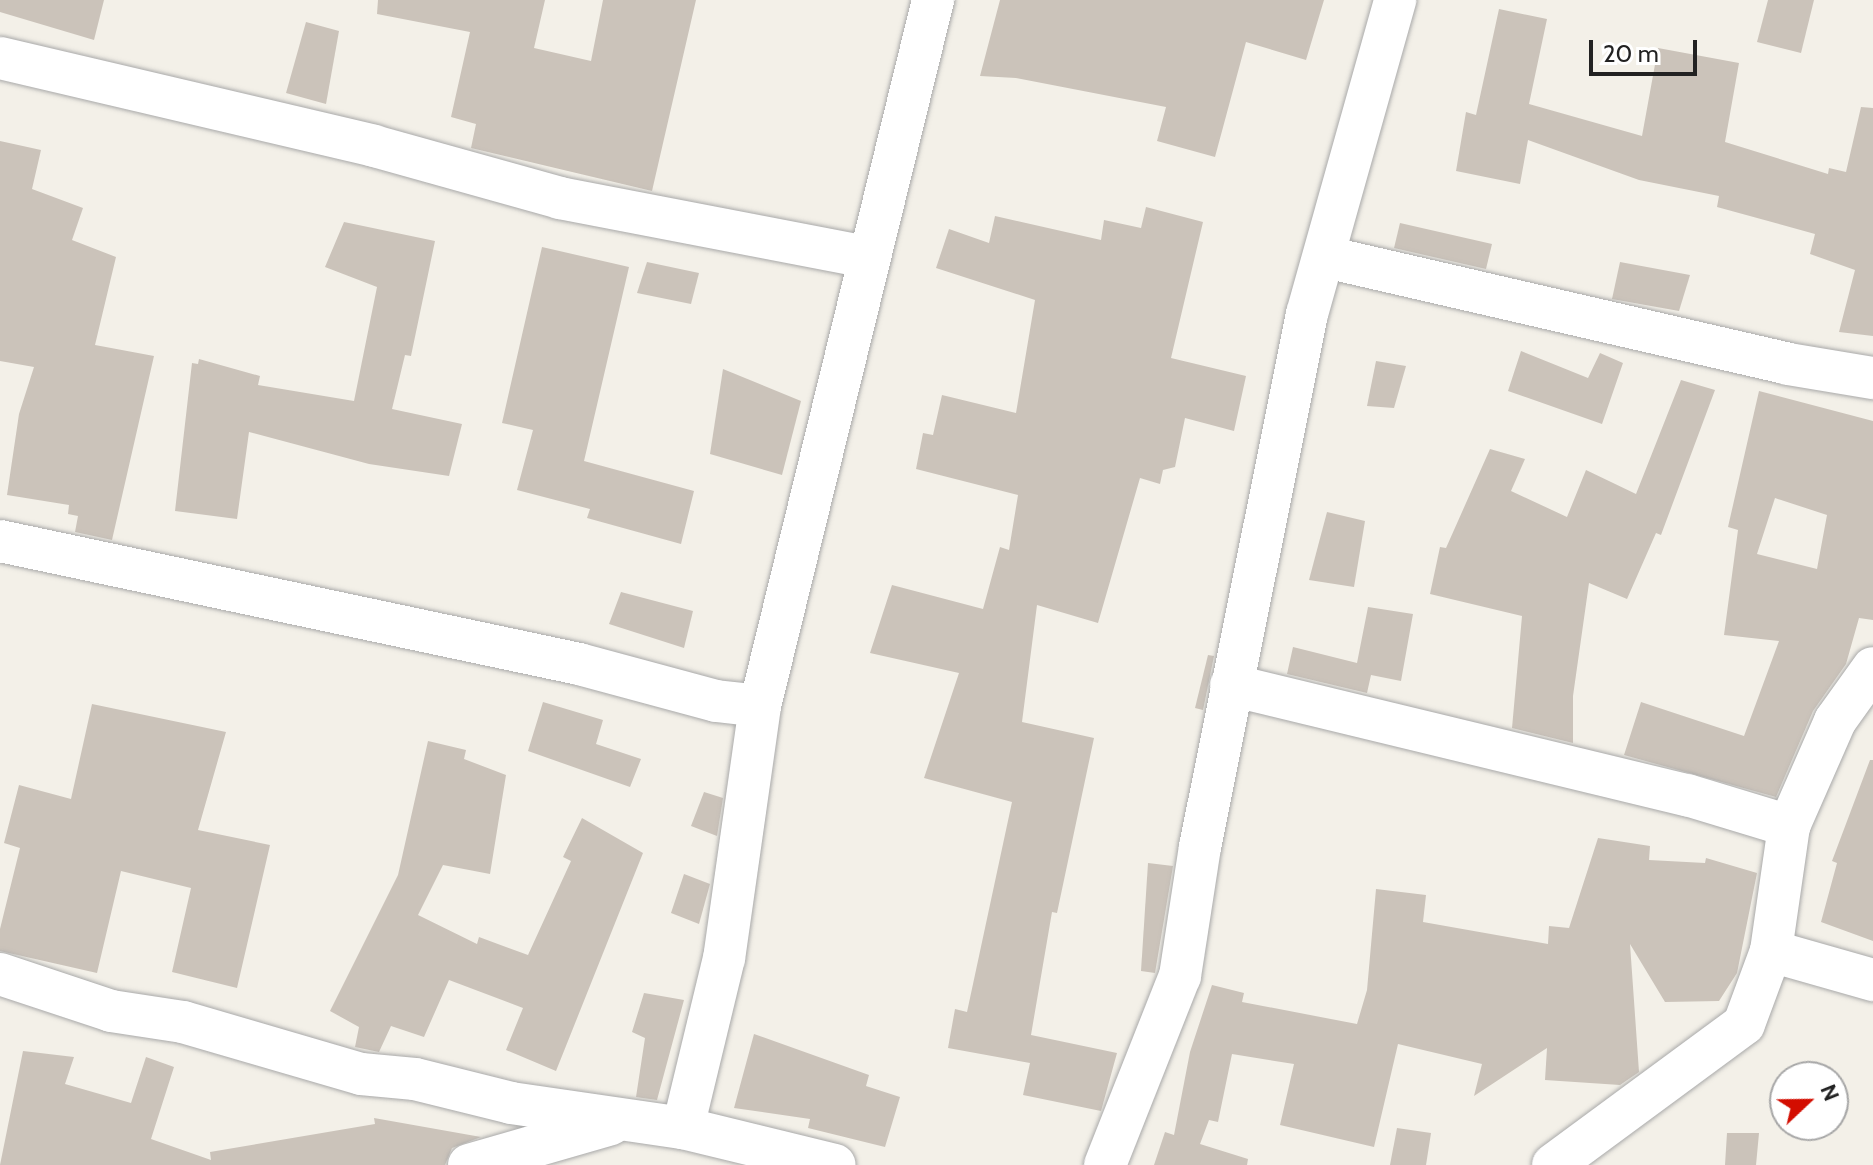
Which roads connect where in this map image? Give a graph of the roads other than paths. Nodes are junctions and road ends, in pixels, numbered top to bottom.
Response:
1 (933, 0) edge
2 (1395, 0) edge
3 (0, 58) edge
4 (867, 257) junction
5 (1326, 257) junction
6 (1873, 378) edge
7 (0, 541) edge
8 (1873, 668) edge
9 (1231, 685) junction
10 (760, 706) junction
11 (1789, 826) junction
12 (1771, 951) junction
13 (0, 974) edge
14 (1873, 980) edge
15 (624, 1121) junction
16 (683, 1128) junction
17 (469, 1165) edge
18 (835, 1165) edge
19 (1105, 1165) edge
20 (1553, 1165) edge

1 - 4 street
2 - 5 street
3 - 4 street
4 - 10 street
5 - 6 street
5 - 9 street
7 - 10 street
8 - 11 street
9 - 11 street
9 - 19 street
10 - 16 street
11 - 12 street
12 - 14 street
12 - 20 street
13 - 15 street
15 - 16 street
15 - 17 street
16 - 18 street

